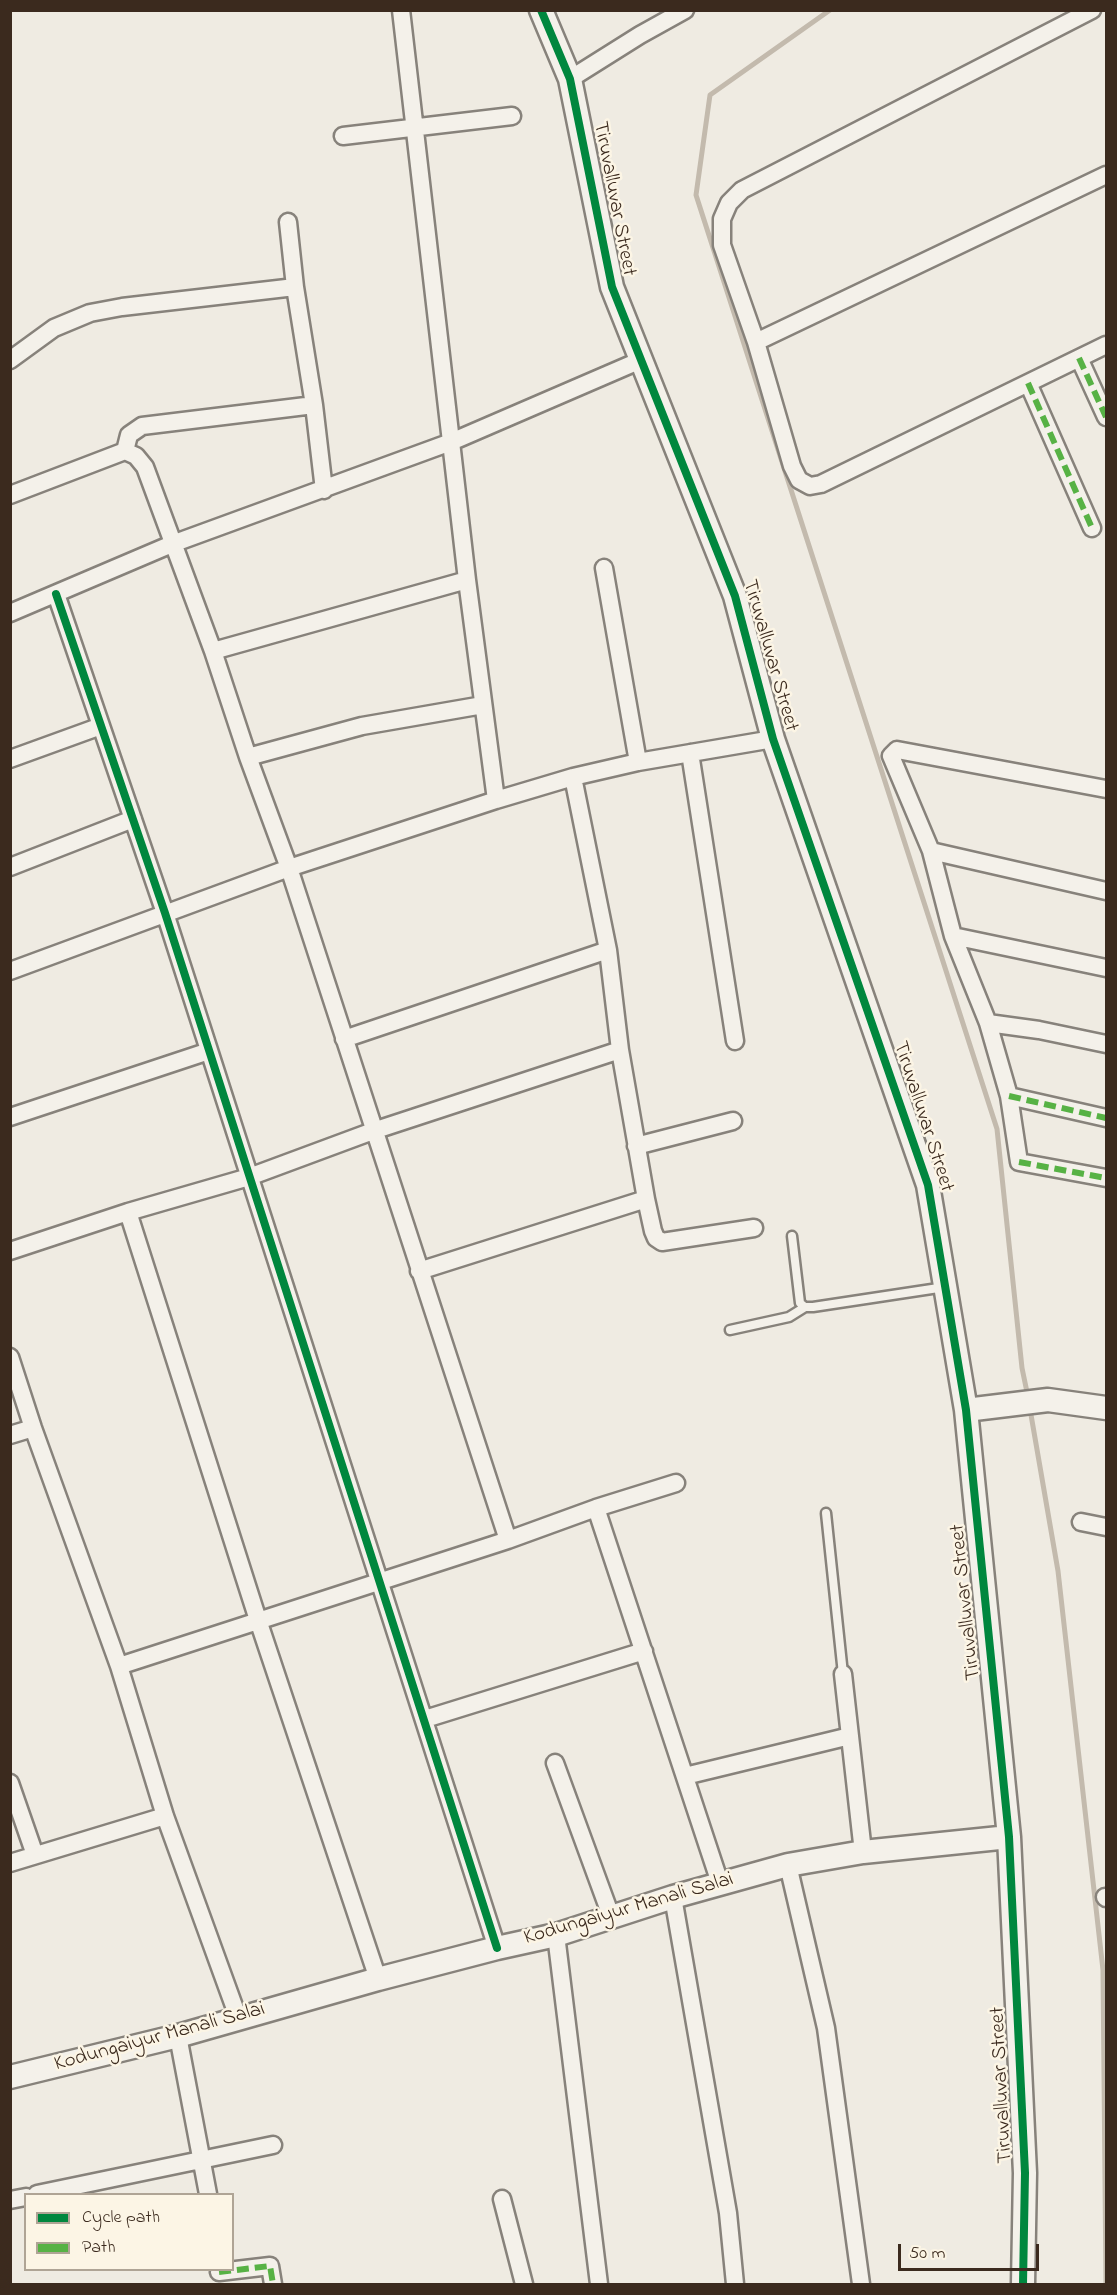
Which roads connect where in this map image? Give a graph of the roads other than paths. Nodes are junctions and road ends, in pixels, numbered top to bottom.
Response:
1 (401, 10) edge
2 (542, 10) edge
3 (685, 10) edge
4 (1092, 10) edge
5 (570, 79) junction
6 (512, 116) dead end
7 (414, 128) junction
8 (343, 136) dead end
9 (1107, 175) edge
10 (288, 222) dead end
11 (295, 287) junction
12 (756, 342) junction
13 (1107, 345) edge
14 (1079, 358) junction
15 (10, 360) edge
16 (640, 360) junction
17 (1028, 383) junction
18 (314, 405) junction
19 (1107, 417) edge
20 (451, 442) junction
21 (125, 451) junction
22 (324, 490) junction
23 (10, 495) edge
24 (1092, 528) dead end
25 (172, 544) junction
26 (604, 568) dead end
27 (466, 580) junction
28 (56, 594) junction
29 (10, 613) edge
30 (213, 651) junction
31 (483, 705) junction
32 (101, 726) junction
33 (773, 739) junction
34 (690, 753) junction
35 (248, 757) junction
36 (10, 759) edge
37 (638, 762) junction
38 (573, 777) junction
39 (1107, 789) edge
40 (496, 800) junction
41 (133, 819) junction
42 (931, 851) junction
43 (10, 867) edge
44 (289, 868) junction
45 (1107, 891) edge
46 (165, 913) junction
47 (953, 936) junction
48 (608, 950) junction
49 (1107, 968) edge
50 (10, 970) edge
51 (988, 1023) junction
52 (344, 1039) junction
53 (735, 1041) dead end
54 (1107, 1044) edge
55 (620, 1050) junction
56 (209, 1051) junction
57 (1009, 1096) junction
58 (10, 1117) edge
59 (1107, 1118) edge
60 (733, 1121) dead end
61 (374, 1131) junction
62 (636, 1146) junction
63 (249, 1177) junction
64 (1107, 1178) edge
65 (646, 1198) junction
66 (128, 1212) junction
67 (754, 1228) dead end
68 (792, 1236) dead end
69 (10, 1251) edge
70 (419, 1271) junction
71 (945, 1287) junction
72 (805, 1307) junction
73 (730, 1329) dead end
74 (10, 1357) edge
75 (1107, 1408) edge
76 (966, 1410) junction
77 (33, 1428) junction
78 (10, 1436) edge
79 (676, 1483) dead end
80 (596, 1508) junction
81 (826, 1513) dead end
82 (1081, 1522) dead end
83 (1107, 1527) edge
84 (508, 1540) junction
85 (381, 1580) junction
86 (258, 1620) junction
87 (644, 1651) junction
88 (119, 1666) junction
89 (843, 1674) joint
90 (425, 1719) junction
91 (850, 1737) junction
92 (555, 1763) dead end
93 (685, 1776) junction
94 (10, 1784) edge
95 (165, 1816) junction
96 (1009, 1837) junction
97 (863, 1852) junction
98 (35, 1855) junction
99 (10, 1863) edge
100 (788, 1865) junction
101 (720, 1882) junction
102 (673, 1897) junction
103 (610, 1916) junction
104 (556, 1935) junction
105 (497, 1948) junction
106 (378, 1979) junction
107 (238, 2017) junction
108 (178, 2036) junction
109 (10, 2077) edge
110 (273, 2145) dead end
111 (203, 2160) junction
112 (42, 2193) edge
113 (208, 2193) edge
114 (502, 2199) dead end
115 (219, 2275) edge
116 (273, 2284) edge
117 (524, 2284) edge
118 (599, 2284) edge
119 (735, 2284) edge
120 (861, 2284) edge
121 (1023, 2284) edge

1 - 7 street
2 - 5 street, Tiruvalluvar Street
3 - 5 street
4 - 12 street
5 - 16 street, Tiruvalluvar Street
6 - 7 street
7 - 8 street
7 - 20 street
9 - 12 street
10 - 11 street
11 - 15 street
11 - 18 street
12 - 17 street
13 - 14 street
14 - 17 street
14 - 19 street
16 - 20 street
16 - 33 street, Tiruvalluvar Street
17 - 24 street
18 - 21 street
18 - 22 street
20 - 22 street
20 - 27 street
21 - 23 street
21 - 25 street
22 - 25 street
25 - 28 street
25 - 30 street
26 - 37 street
27 - 30 street
27 - 31 street
28 - 29 street
28 - 32 street
30 - 35 street
31 - 35 street
31 - 40 street
32 - 36 street
32 - 41 street
33 - 34 street
33 - 71 street, Tiruvalluvar Street
34 - 37 street
34 - 53 street
35 - 44 street
37 - 38 street
38 - 40 street
38 - 48 street
39 - 42 street
40 - 44 street
41 - 43 street
41 - 46 street
42 - 45 street
42 - 47 street
44 - 46 street
44 - 52 street
46 - 50 street
46 - 56 street
47 - 49 street
47 - 51 street
48 - 52 street
48 - 55 street
51 - 54 street
51 - 57 street
52 - 61 street
55 - 61 street
55 - 62 street
56 - 58 street
56 - 63 street
57 - 59 street
57 - 64 street
60 - 62 street
61 - 63 street
61 - 70 street
62 - 65 street
63 - 66 street
63 - 85 street
65 - 67 street
65 - 70 street
66 - 69 street
66 - 86 street
68 - 72 lane
70 - 84 street
71 - 72 lane
71 - 76 street, Tiruvalluvar Street
72 - 73 lane
74 - 77 street
75 - 76 street
76 - 96 street, Tiruvalluvar Street
77 - 78 street
77 - 88 street
79 - 80 street
80 - 84 street
80 - 87 street
81 - 89 lane
82 - 83 street
84 - 85 street
85 - 86 street
85 - 90 street
86 - 88 street
86 - 106 street
87 - 90 street
87 - 93 street
88 - 95 street
89 - 91 street
90 - 105 street
91 - 93 street
91 - 97 street
92 - 103 street
93 - 101 street
94 - 98 street
95 - 98 street
95 - 107 street
96 - 97 street, Kodungaiyur Manali Salai
96 - 121 street, Tiruvalluvar Street
97 - 100 street, Kodungaiyur Manali Salai
98 - 99 street
100 - 101 street, Kodungaiyur Manali Salai
100 - 120 street
101 - 102 street, Kodungaiyur Manali Salai
102 - 103 street, Kodungaiyur Manali Salai
102 - 119 street
103 - 104 street, Kodungaiyur Manali Salai
104 - 105 street, Kodungaiyur Manali Salai
104 - 118 street
105 - 106 street, Kodungaiyur Manali Salai
106 - 107 street, Kodungaiyur Manali Salai
107 - 108 street, Kodungaiyur Manali Salai
108 - 109 street, Kodungaiyur Manali Salai
108 - 111 street
110 - 111 street
111 - 112 street
111 - 113 street
114 - 117 street
115 - 116 street

